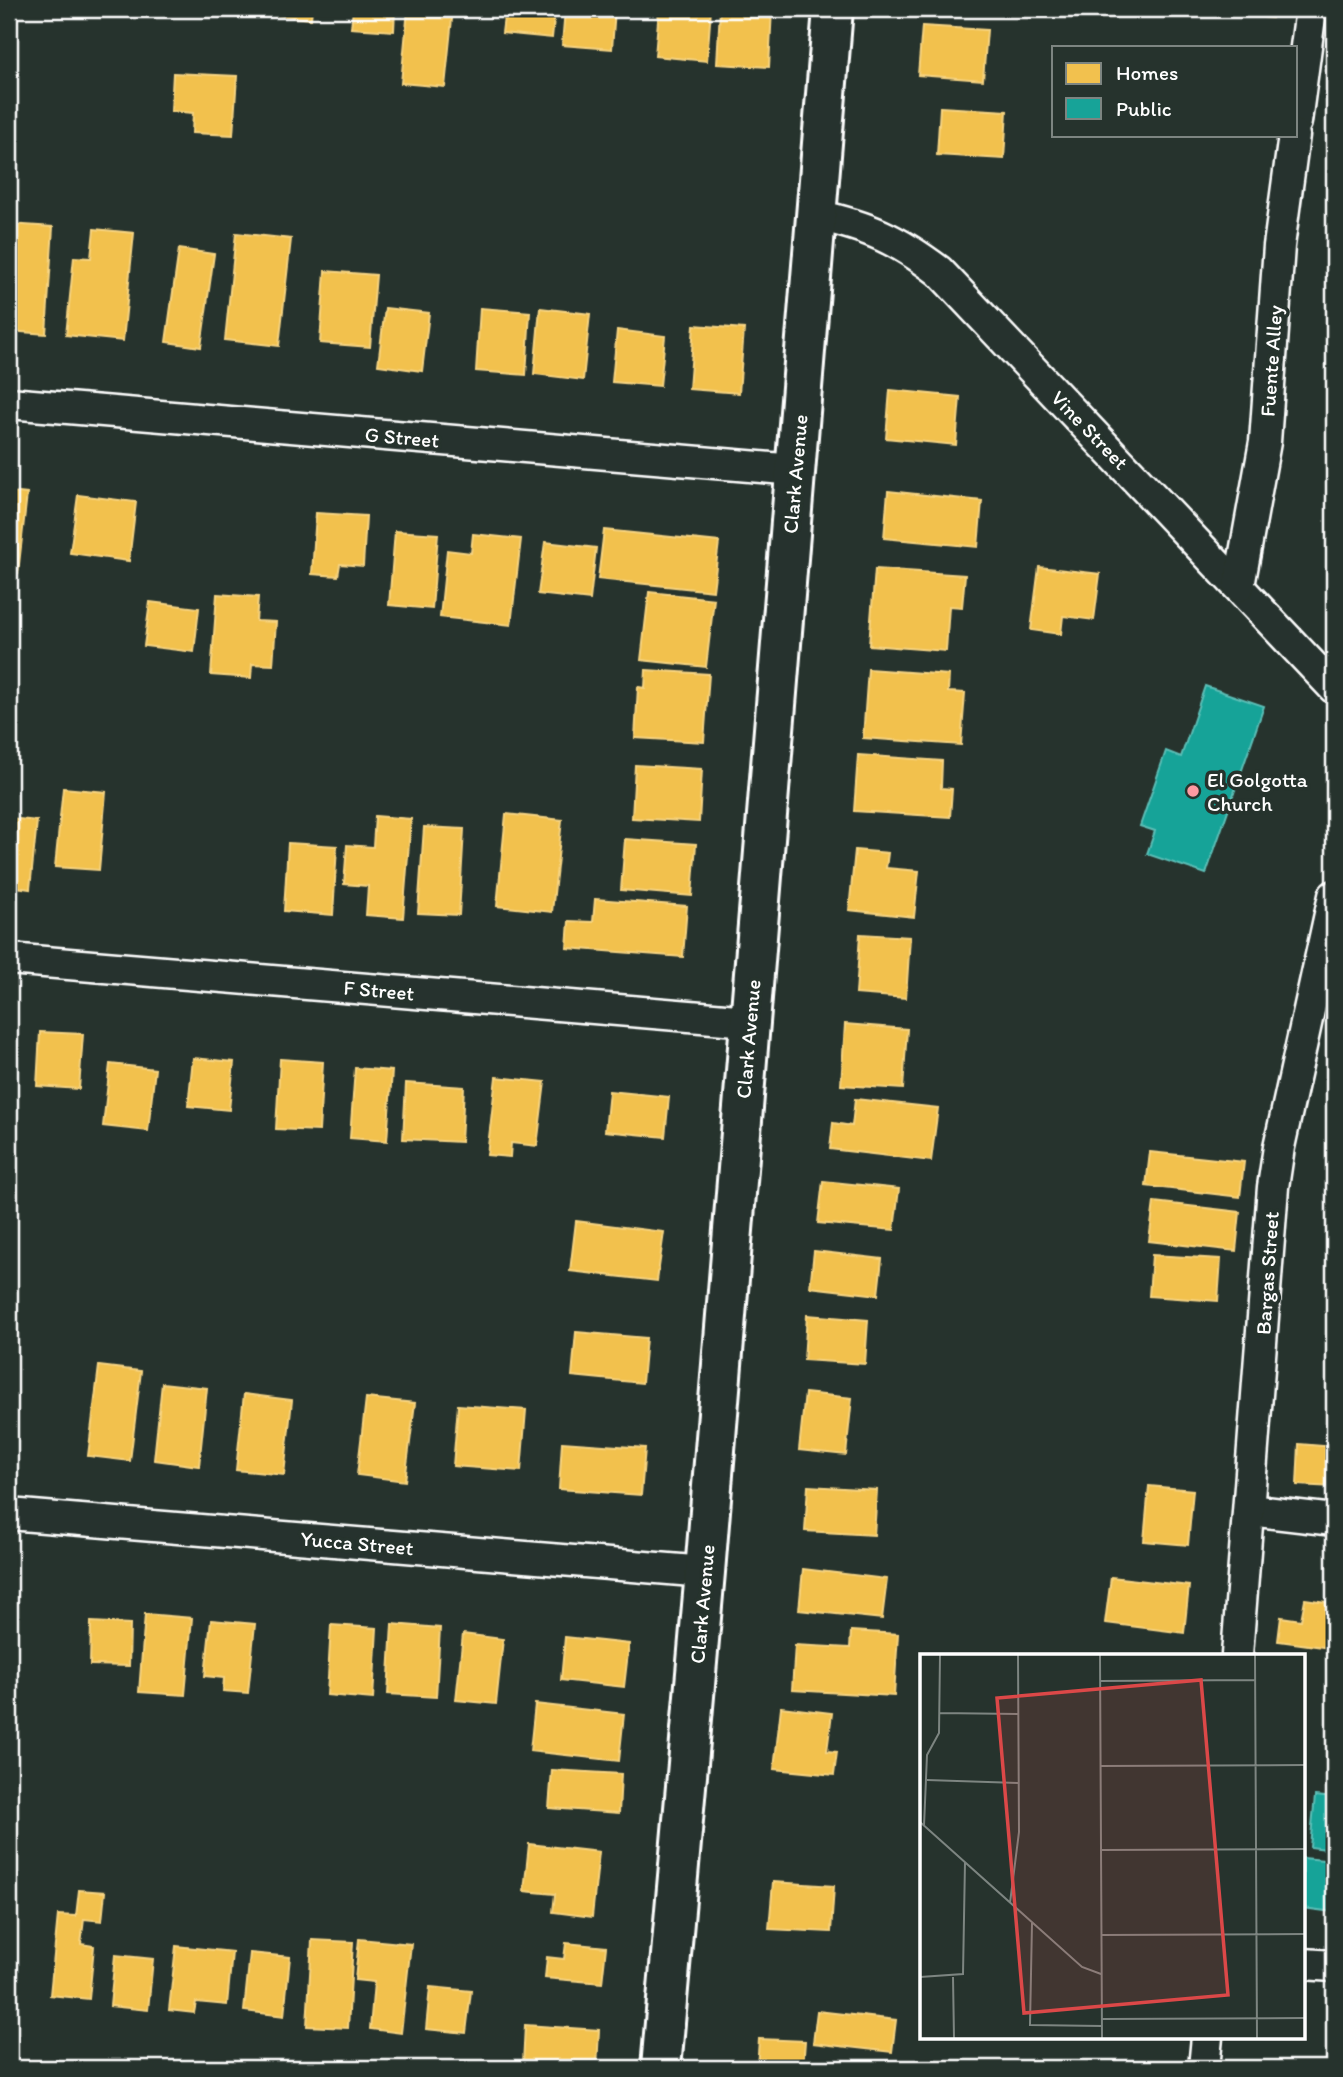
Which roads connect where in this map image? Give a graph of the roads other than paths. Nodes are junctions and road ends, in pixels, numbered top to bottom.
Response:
1 (833, 9) edge
2 (1311, 9) edge
3 (1298, 107) edge
4 (1294, 136) edge
5 (817, 215) junction
6 (9, 403) edge
7 (795, 470) junction
8 (1239, 586) junction
9 (1334, 688) edge
10 (1334, 896) edge
11 (9, 959) edge
12 (749, 1021) junction
13 (1249, 1510) junction
14 (9, 1514) edge
15 (1334, 1520) edge
16 (705, 1572) junction
17 (1237, 1654) edge
18 (1304, 1964) edge
19 (1334, 1966) edge
20 (1207, 2038) edge
21 (661, 2068) edge
22 (1204, 2068) edge

1 - 5 street, Clark Avenue
2 - 3 street
4 - 8 street, Fuente Alley
5 - 7 street, Clark Avenue
5 - 8 street, Vine Street
6 - 7 street, G Street
7 - 12 street, Clark Avenue
8 - 9 street, Vine Street
10 - 13 street, Bargas Street
11 - 12 street, F Street
12 - 16 street, Clark Avenue
13 - 15 street
13 - 17 street, Bargas Street
14 - 16 street, Yucca Street
16 - 21 street, Clark Avenue
18 - 19 street
20 - 22 street

